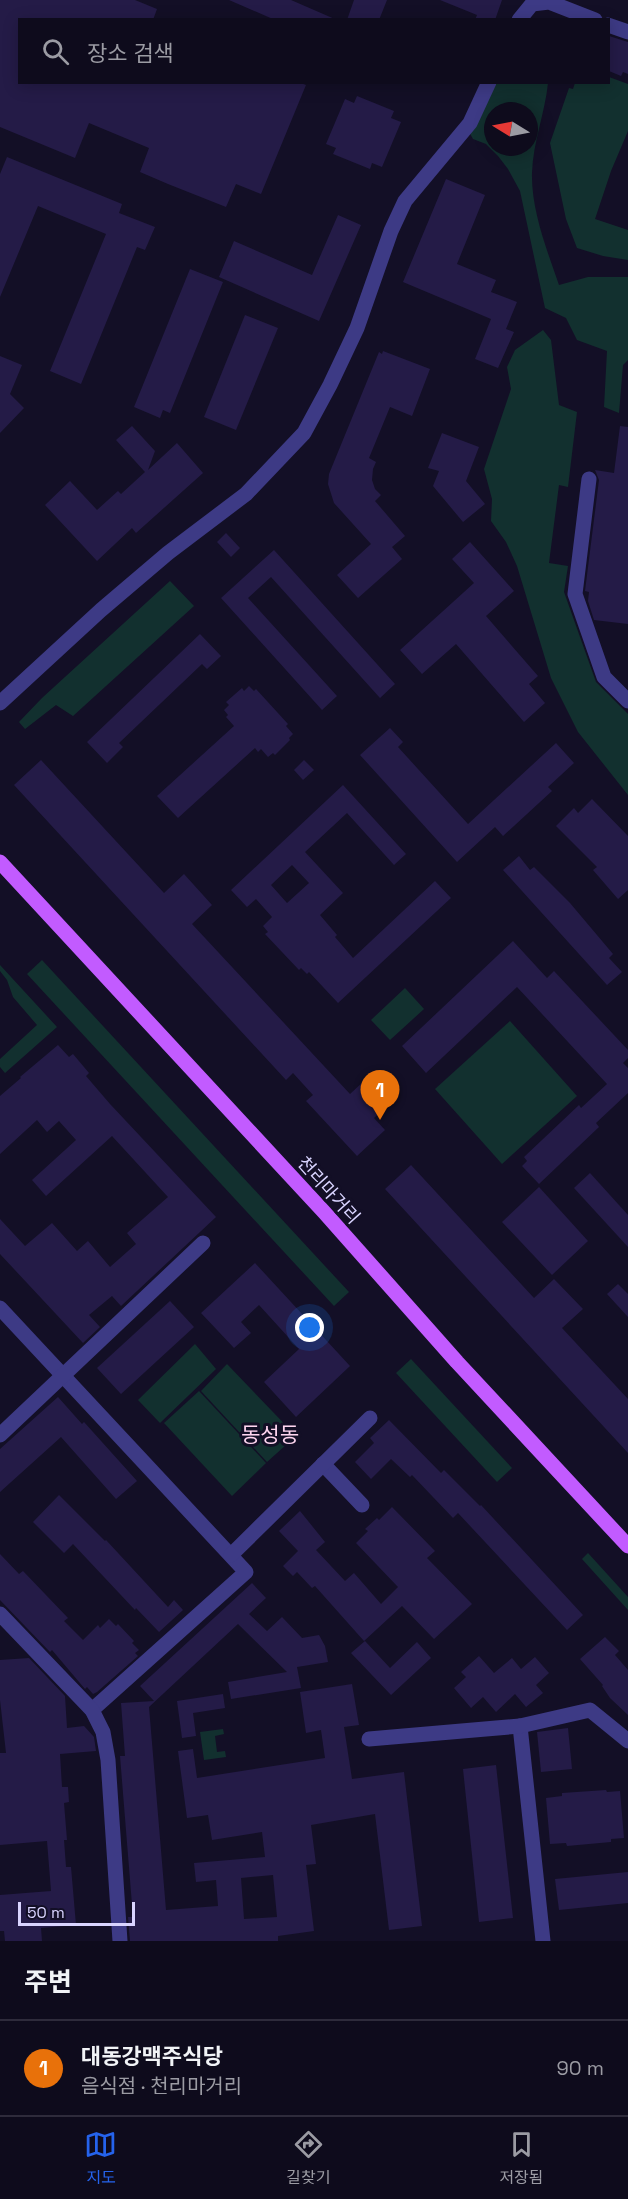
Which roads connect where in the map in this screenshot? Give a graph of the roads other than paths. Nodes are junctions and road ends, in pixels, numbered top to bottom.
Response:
1 (521, 18) edge
2 (590, 18) edge
3 (610, 25) edge
4 (628, 32) edge
5 (488, 84) edge
6 (589, 479) dead end
7 (628, 701) edge
8 (0, 703) edge
9 (0, 862) edge
10 (203, 1243) dead end
11 (0, 1308) edge
12 (62, 1375) junction
13 (370, 1418) dead end
14 (0, 1435) edge
15 (323, 1464) junction
16 (362, 1505) dead end
17 (628, 1546) edge
18 (231, 1555) junction
19 (0, 1614) edge
20 (92, 1710) junction
21 (520, 1726) junction
22 (369, 1739) dead end
23 (628, 1741) edge
24 (120, 1941) edge
25 (543, 1941) edge

1 - 2 street
3 - 4 street
5 - 8 street
6 - 7 street
9 - 17 main road, 천리마거리
10 - 12 street
11 - 12 street
12 - 14 street
12 - 18 street
13 - 15 street
15 - 16 street
15 - 18 street
18 - 20 street
19 - 20 street
20 - 24 street
21 - 22 street
21 - 23 street
21 - 25 street

